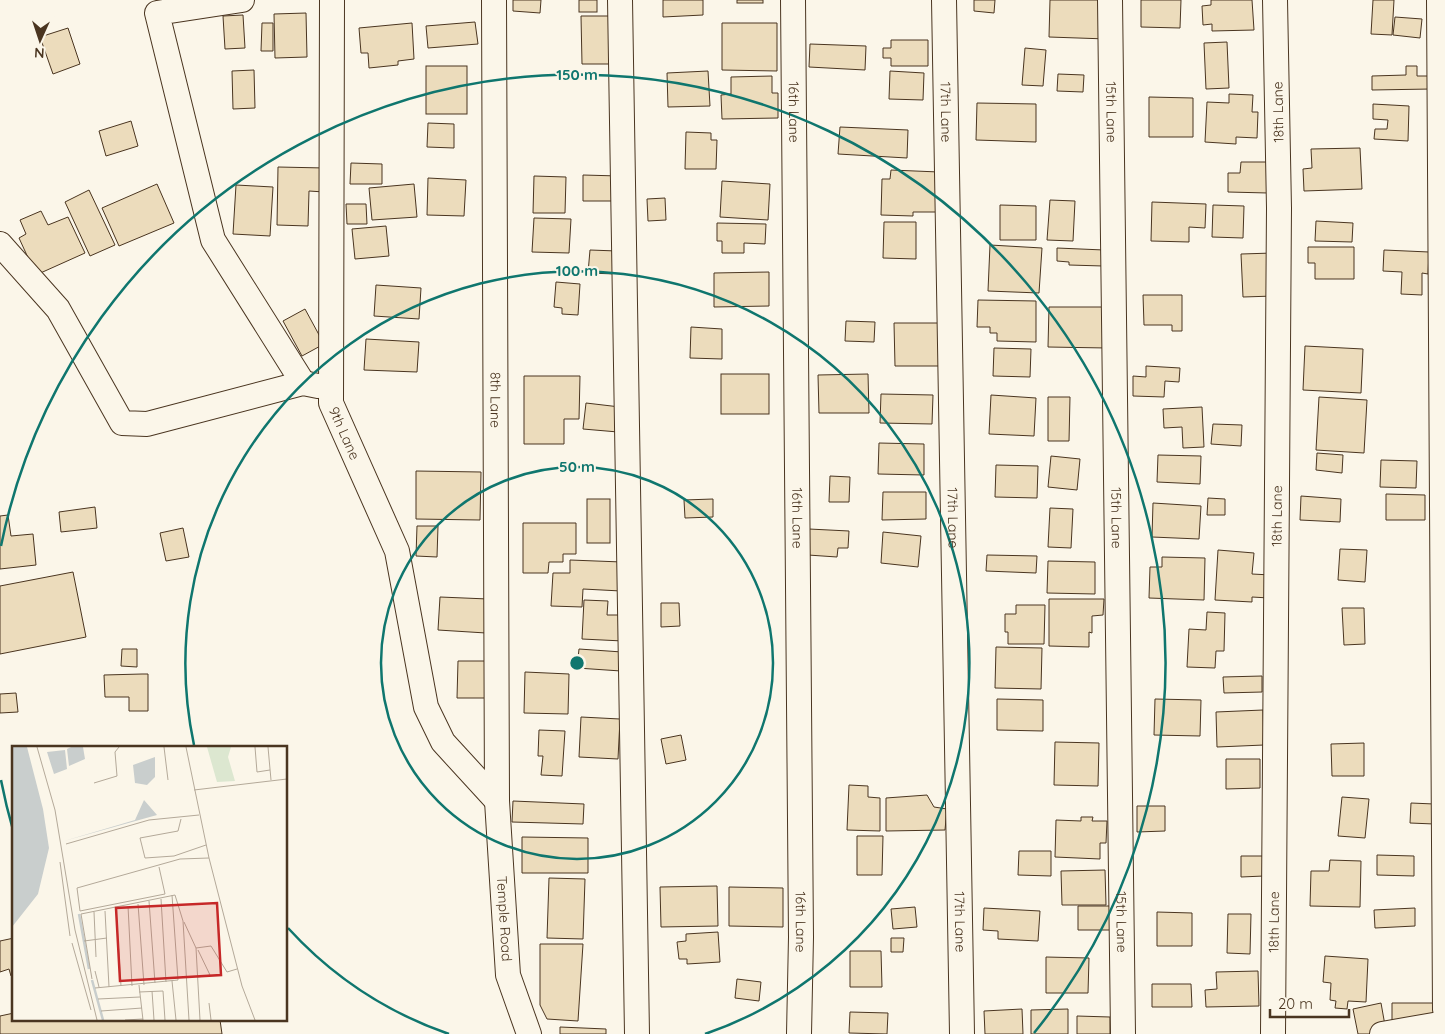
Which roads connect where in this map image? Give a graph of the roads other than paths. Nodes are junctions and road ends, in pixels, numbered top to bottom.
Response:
1 (242, 0) edge
2 (332, 0) edge
3 (494, 0) edge
4 (620, 0) edge
5 (793, 0) edge
6 (944, 0) edge
7 (1110, 0) edge
8 (1276, 0) edge
9 (1439, 0) edge
10 (0, 244) edge
11 (303, 383) junction
12 (331, 403) junction
13 (498, 801) junction
14 (1445, 1010) edge
15 (1445, 1023) edge
16 (529, 1034) edge
17 (636, 1034) edge
18 (799, 1034) edge
19 (962, 1034) edge
20 (1123, 1034) edge
21 (1273, 1034) edge
22 (1382, 1034) edge

1 - 11 street
2 - 12 street, 9th Lane
3 - 13 street, 8th Lane
4 - 17 street
5 - 18 street, 16th Lane
6 - 19 street, 17th Lane
7 - 20 street, 15th Lane
8 - 21 street, 18th Lane
9 - 14 street
10 - 11 street
11 - 12 street
12 - 13 street, 9th Lane
13 - 16 street, Temple Road
15 - 22 street

